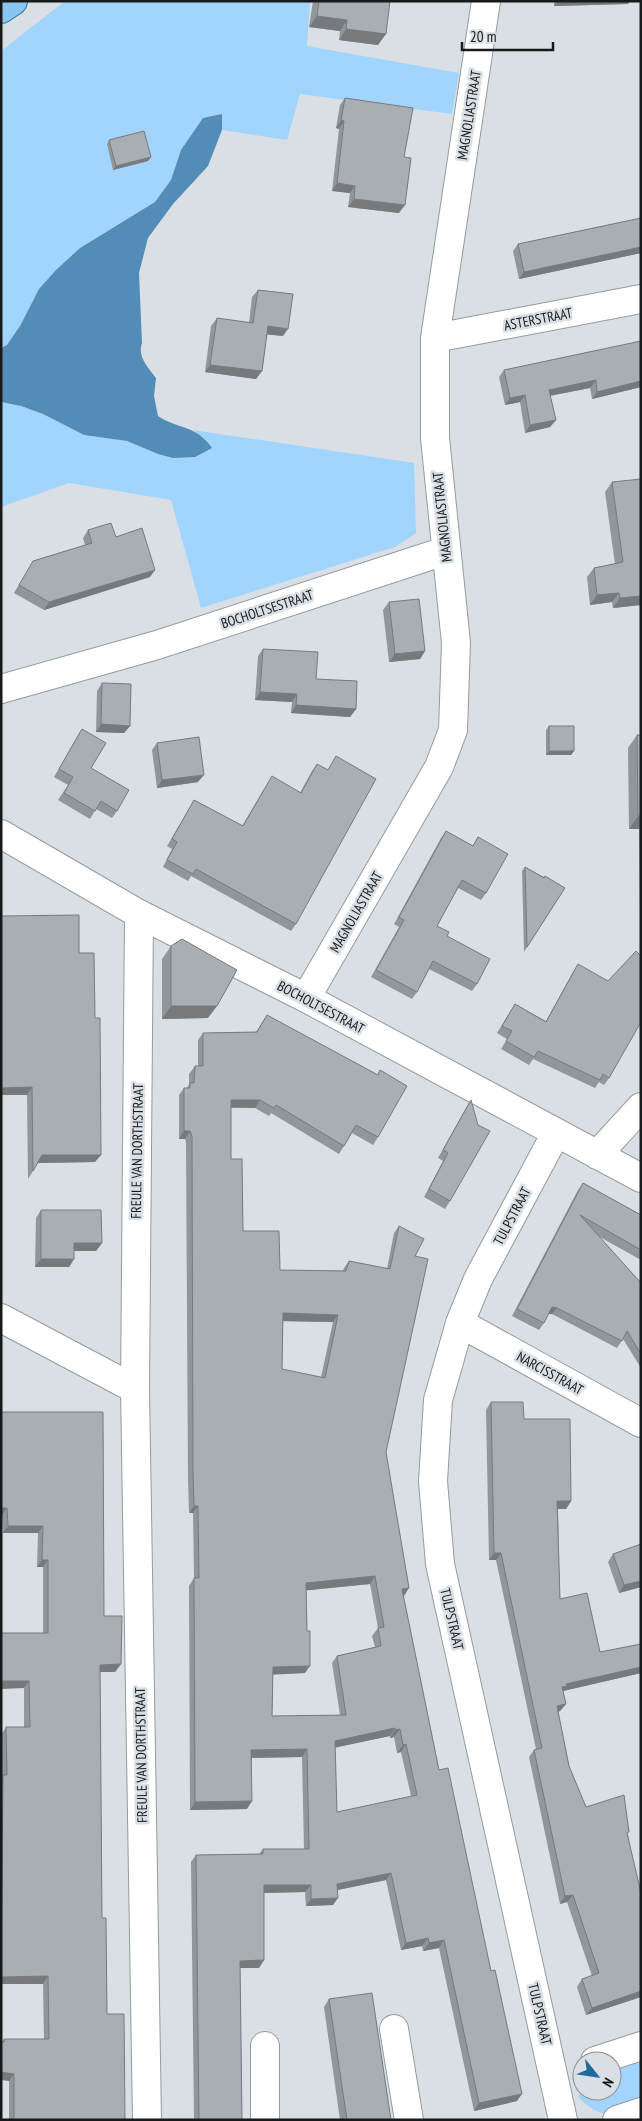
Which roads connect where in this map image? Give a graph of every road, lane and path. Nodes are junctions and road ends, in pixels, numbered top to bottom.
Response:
1 (13, 1) edge
2 (486, 1) edge
3 (1, 9) edge
4 (641, 299) edge
5 (435, 338) junction
6 (445, 551) junction
7 (1, 689) edge
8 (1, 834) edge
9 (139, 914) junction
10 (306, 998) junction
11 (641, 1107) edge
12 (556, 1133) junction
13 (598, 1154) junction
14 (641, 1178) edge
15 (1, 1318) edge
16 (460, 1323) junction
17 (135, 1389) junction
18 (641, 1423) edge
19 (394, 2028) dead end
20 (265, 2046) dead end
21 (641, 2046) edge
22 (622, 2052) edge
23 (572, 2068) edge
24 (553, 2075) junction
25 (641, 2112) edge
26 (148, 2120) edge
27 (265, 2120) edge
28 (409, 2120) edge
29 (563, 2120) edge
30 (617, 2120) edge

1 - 3 main road
2 - 5 street, MAGNOLIASTRAAT
4 - 5 street, ASTERSTRAAT
5 - 6 street, MAGNOLIASTRAAT
6 - 7 street, BOCHOLTSESTRAAT
6 - 10 street, MAGNOLIASTRAAT
8 - 9 street, BOCHOLTSESTRAAT
9 - 10 street, BOCHOLTSESTRAAT
9 - 17 street, FREULE VAN DORTHSTRAAT
10 - 12 street, BOCHOLTSESTRAAT
11 - 13 street
12 - 13 street, BOCHOLTSESTRAAT
12 - 16 street, TULPSTRAAT
13 - 14 street, BOCHOLTSESTRAAT
15 - 17 street
16 - 18 street, NARCISSTRAAT
16 - 24 street, TULPSTRAAT
17 - 26 street, FREULE VAN DORTHSTRAAT
19 - 28 street
20 - 27 street
21 - 22 street
23 - 24 street
24 - 29 street, TULPSTRAAT
25 - 30 street

